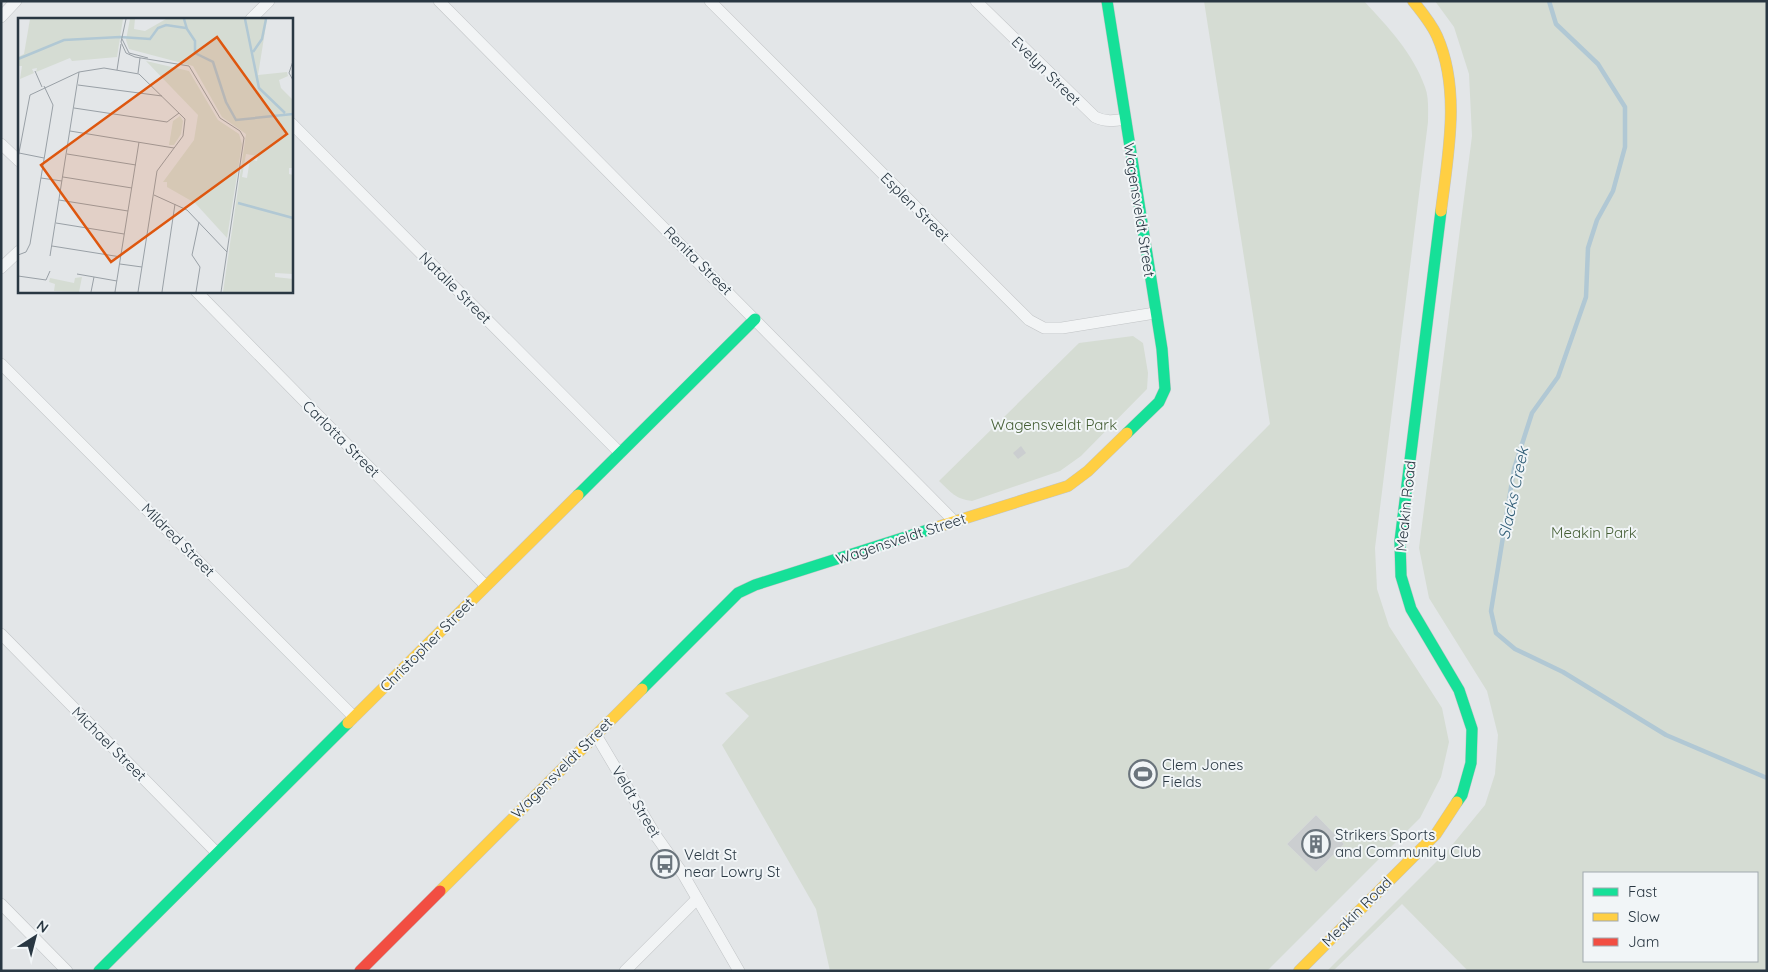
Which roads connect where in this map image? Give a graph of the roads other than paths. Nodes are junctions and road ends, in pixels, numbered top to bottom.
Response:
1 (16, 1) edge
2 (269, 1) edge
3 (439, 1) edge
4 (710, 1) edge
5 (976, 1) edge
6 (1107, 1) edge
7 (1413, 1) edge
8 (1, 17) edge
9 (253, 18) edge
10 (1125, 119) junction
11 (292, 124) edge
12 (1, 144) edge
13 (18, 160) edge
14 (18, 252) edge
15 (1, 268) edge
16 (197, 292) edge
17 (1155, 314) junction
18 (755, 319) junction
19 (1, 364) edge
20 (620, 453) junction
21 (955, 522) junction
22 (486, 586) junction
23 (1, 634) edge
24 (354, 717) junction
25 (596, 735) junction
26 (217, 854) junction
27 (697, 899) junction
28 (1, 904) edge
29 (67, 971) edge
30 (99, 971) edge
31 (360, 971) edge
32 (625, 971) edge
33 (739, 971) edge
34 (1299, 971) edge

1 - 8 street
2 - 9 street
3 - 18 street, Renita Street
4 - 17 street, Esplen Street
5 - 10 street, Evelyn Street
6 - 10 street, Wagensveldt Street
7 - 34 street, Meakin Road
10 - 17 street, Wagensveldt Street
11 - 20 street, Natalie Street
12 - 13 street
14 - 15 street
16 - 22 street, Carlotta Street
17 - 21 street, Wagensveldt Street
18 - 20 street, Christopher Street
18 - 21 street, Renita Street
19 - 24 street, Mildred Street
20 - 22 street, Christopher Street
21 - 25 street, Wagensveldt Street
22 - 24 street, Christopher Street
23 - 26 street, Michael Street
24 - 26 street, Christopher Street
25 - 27 street, Veldt Street
25 - 31 street, Wagensveldt Street
26 - 30 street, Christopher Street
27 - 32 street
27 - 33 street, Veldt Street
28 - 29 street

